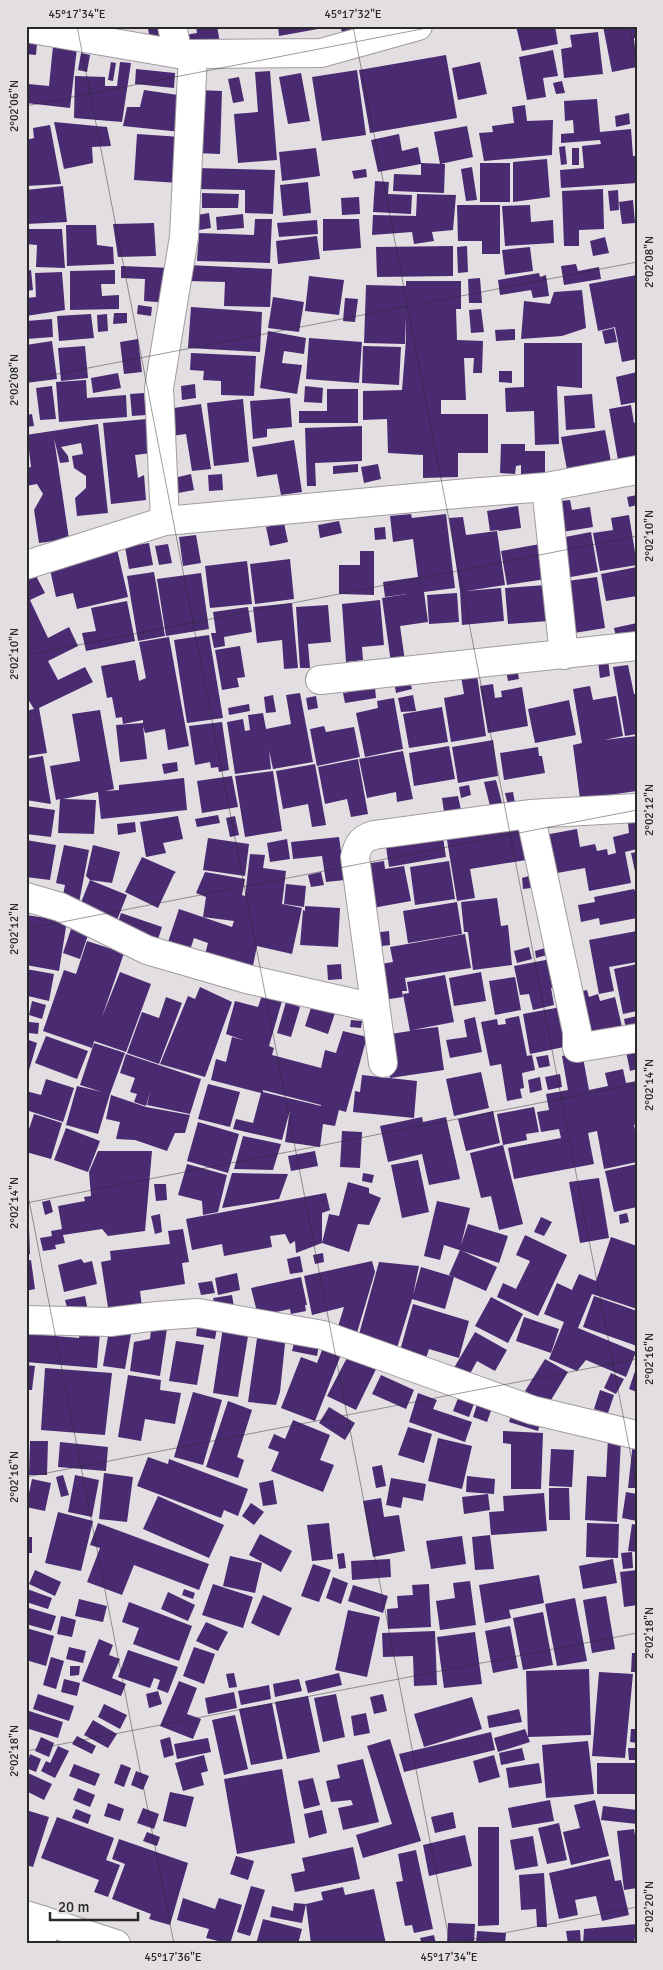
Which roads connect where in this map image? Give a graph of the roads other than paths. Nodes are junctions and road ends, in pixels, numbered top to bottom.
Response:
1 (172, 26) edge
2 (418, 26) edge
3 (26, 28) edge
4 (333, 38) edge
5 (186, 54) junction
6 (637, 470) edge
7 (546, 487) junction
8 (164, 522) junction
9 (26, 565) edge
10 (637, 646) edge
11 (564, 654) junction
12 (320, 680) dead end
13 (637, 808) edge
14 (530, 814) junction
15 (26, 897) edge
16 (375, 1008) junction
17 (637, 1038) edge
18 (383, 1063) dead end
19 (26, 1320) edge
20 (637, 1435) edge
21 (37, 1926) edge
22 (116, 1944) edge

1 - 5 main road
2 - 4 main road
3 - 5 main road
4 - 5 main road
5 - 8 main road
6 - 7 main road
7 - 8 main road
7 - 11 main road
8 - 9 main road
10 - 11 main road
11 - 12 main road
13 - 14 main road
14 - 16 main road
14 - 17 main road
15 - 16 main road
16 - 18 main road
19 - 20 main road
21 - 22 main road

